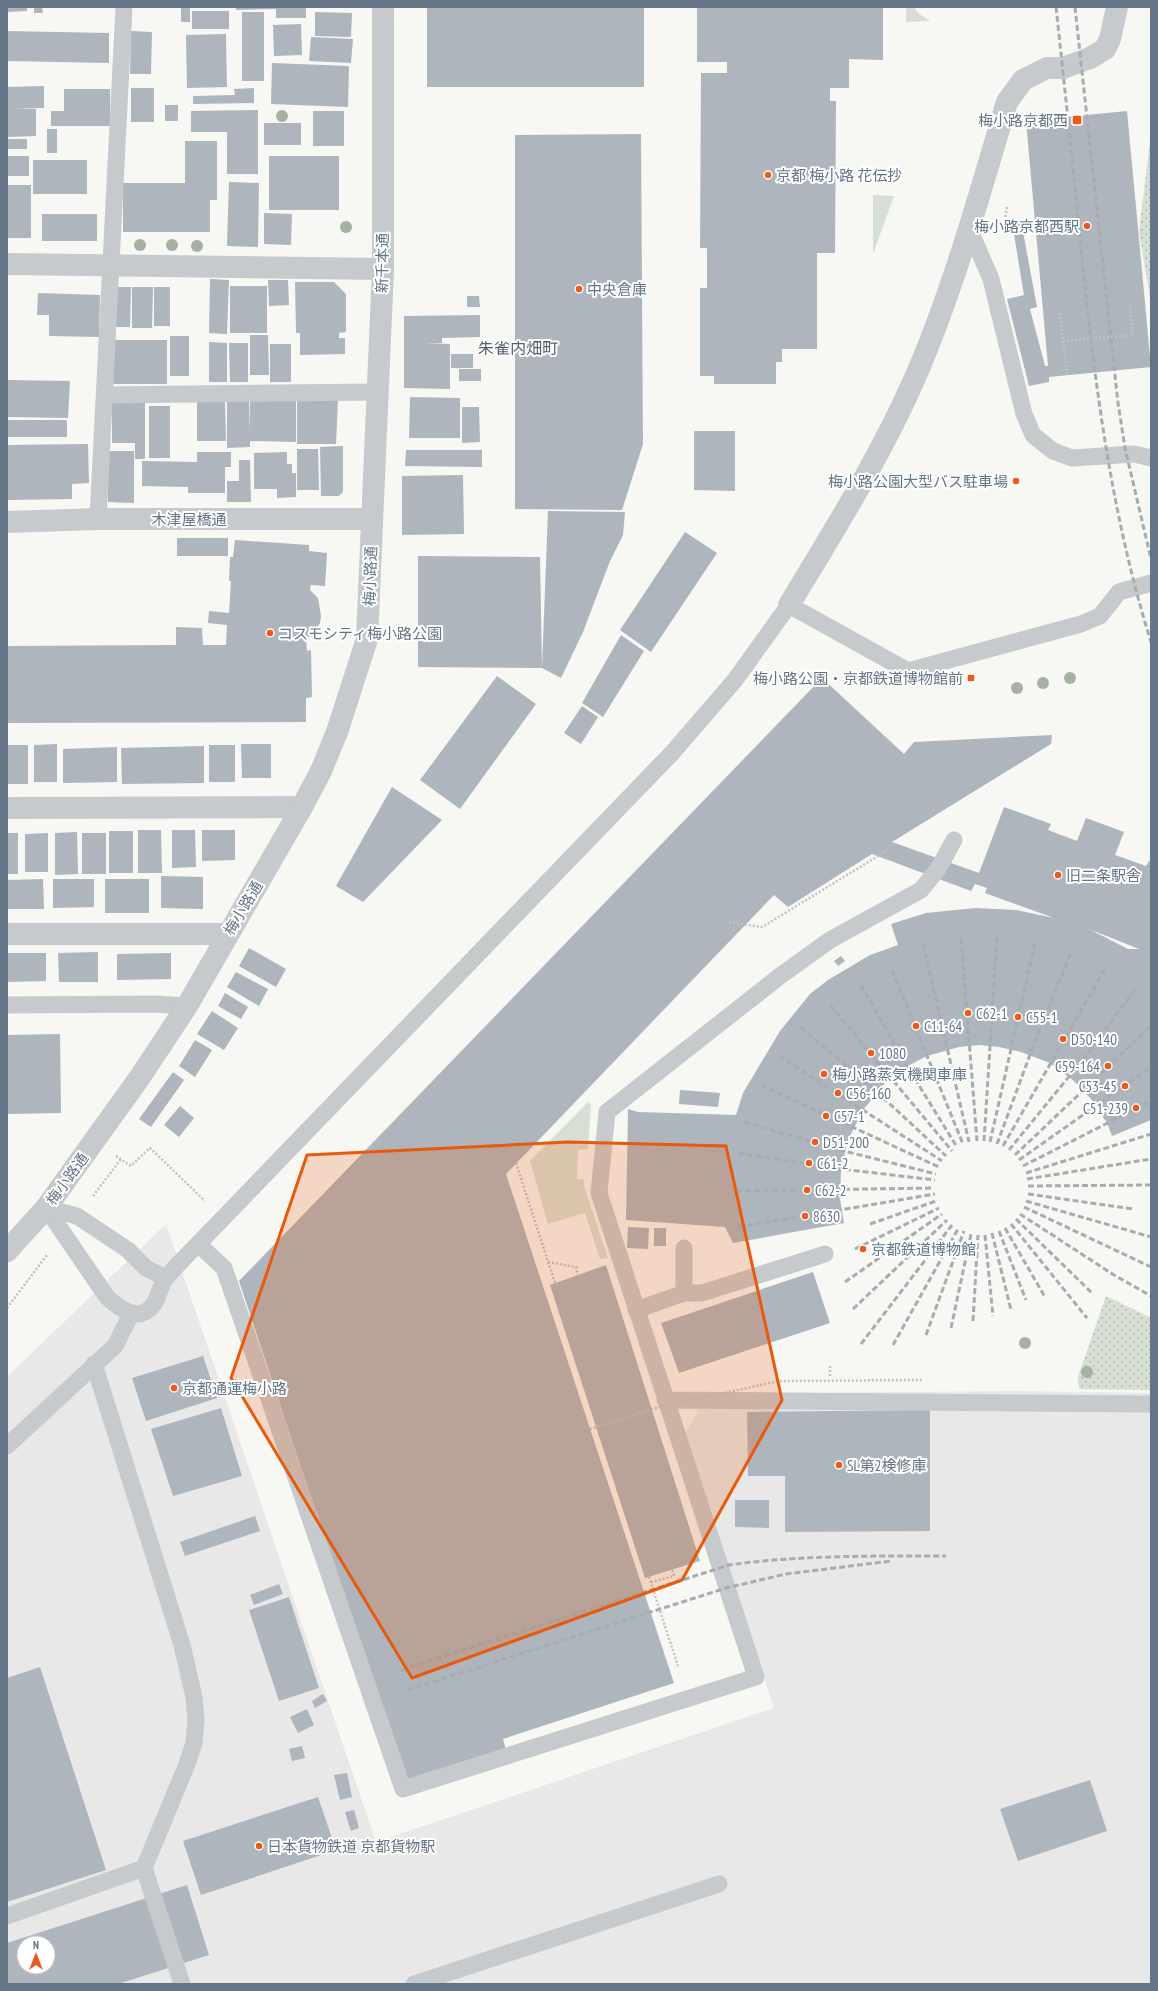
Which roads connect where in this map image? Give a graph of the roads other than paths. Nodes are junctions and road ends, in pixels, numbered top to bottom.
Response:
1 (124, 7) edge
2 (384, 7) edge
3 (1117, 7) edge
4 (969, 228) junction
5 (7, 264) edge
6 (110, 266) junction
7 (383, 269) junction
8 (377, 392) junction
9 (105, 395) junction
10 (1151, 458) edge
11 (98, 519) junction
12 (372, 519) junction
13 (7, 522) edge
14 (1151, 583) edge
15 (789, 605) junction
16 (302, 807) junction
17 (7, 808) edge
18 (954, 840) dead end
19 (7, 934) edge
20 (228, 934) junction
21 (7, 1005) edge
22 (187, 1006) junction
23 (46, 1208) junction
24 (198, 1244) junction
25 (684, 1248) dead end
26 (7, 1251) edge
27 (825, 1254) dead end
28 (166, 1278) junction
29 (684, 1293) junction
30 (636, 1310) junction
31 (131, 1314) junction
32 (94, 1364) junction
33 (665, 1400) junction
34 (1151, 1404) edge
35 (7, 1446) edge
36 (144, 1868) junction
37 (719, 1884) dead end
38 (7, 1916) edge
39 (182, 1984) edge
40 (414, 1984) edge

1 - 6 lane
2 - 7 street, 新千本通
3 - 4 street
4 - 10 lane
4 - 15 street
5 - 6 street
6 - 7 street
6 - 9 lane
7 - 8 street, 新千本通
8 - 9 lane
8 - 12 street, 新千本通
9 - 11 lane
11 - 12 street, 木津屋橋通
11 - 13 street, 木津屋橋通
12 - 16 street, 梅小路通
14 - 15 lane
15 - 24 lane
16 - 17 street
16 - 20 street, 梅小路通
18 - 30 lane
19 - 20 street
20 - 22 street, 梅小路通
21 - 22 lane
22 - 23 street, 梅小路通
23 - 26 street, 梅小路通
23 - 28 lane
23 - 31 lane
24 - 28 lane
24 - 33 lane
25 - 29 lane
27 - 29 lane
28 - 31 lane
29 - 30 lane
30 - 33 lane
31 - 32 lane
32 - 35 lane
32 - 36 lane
33 - 34 lane
36 - 38 lane
36 - 39 lane
37 - 40 lane

